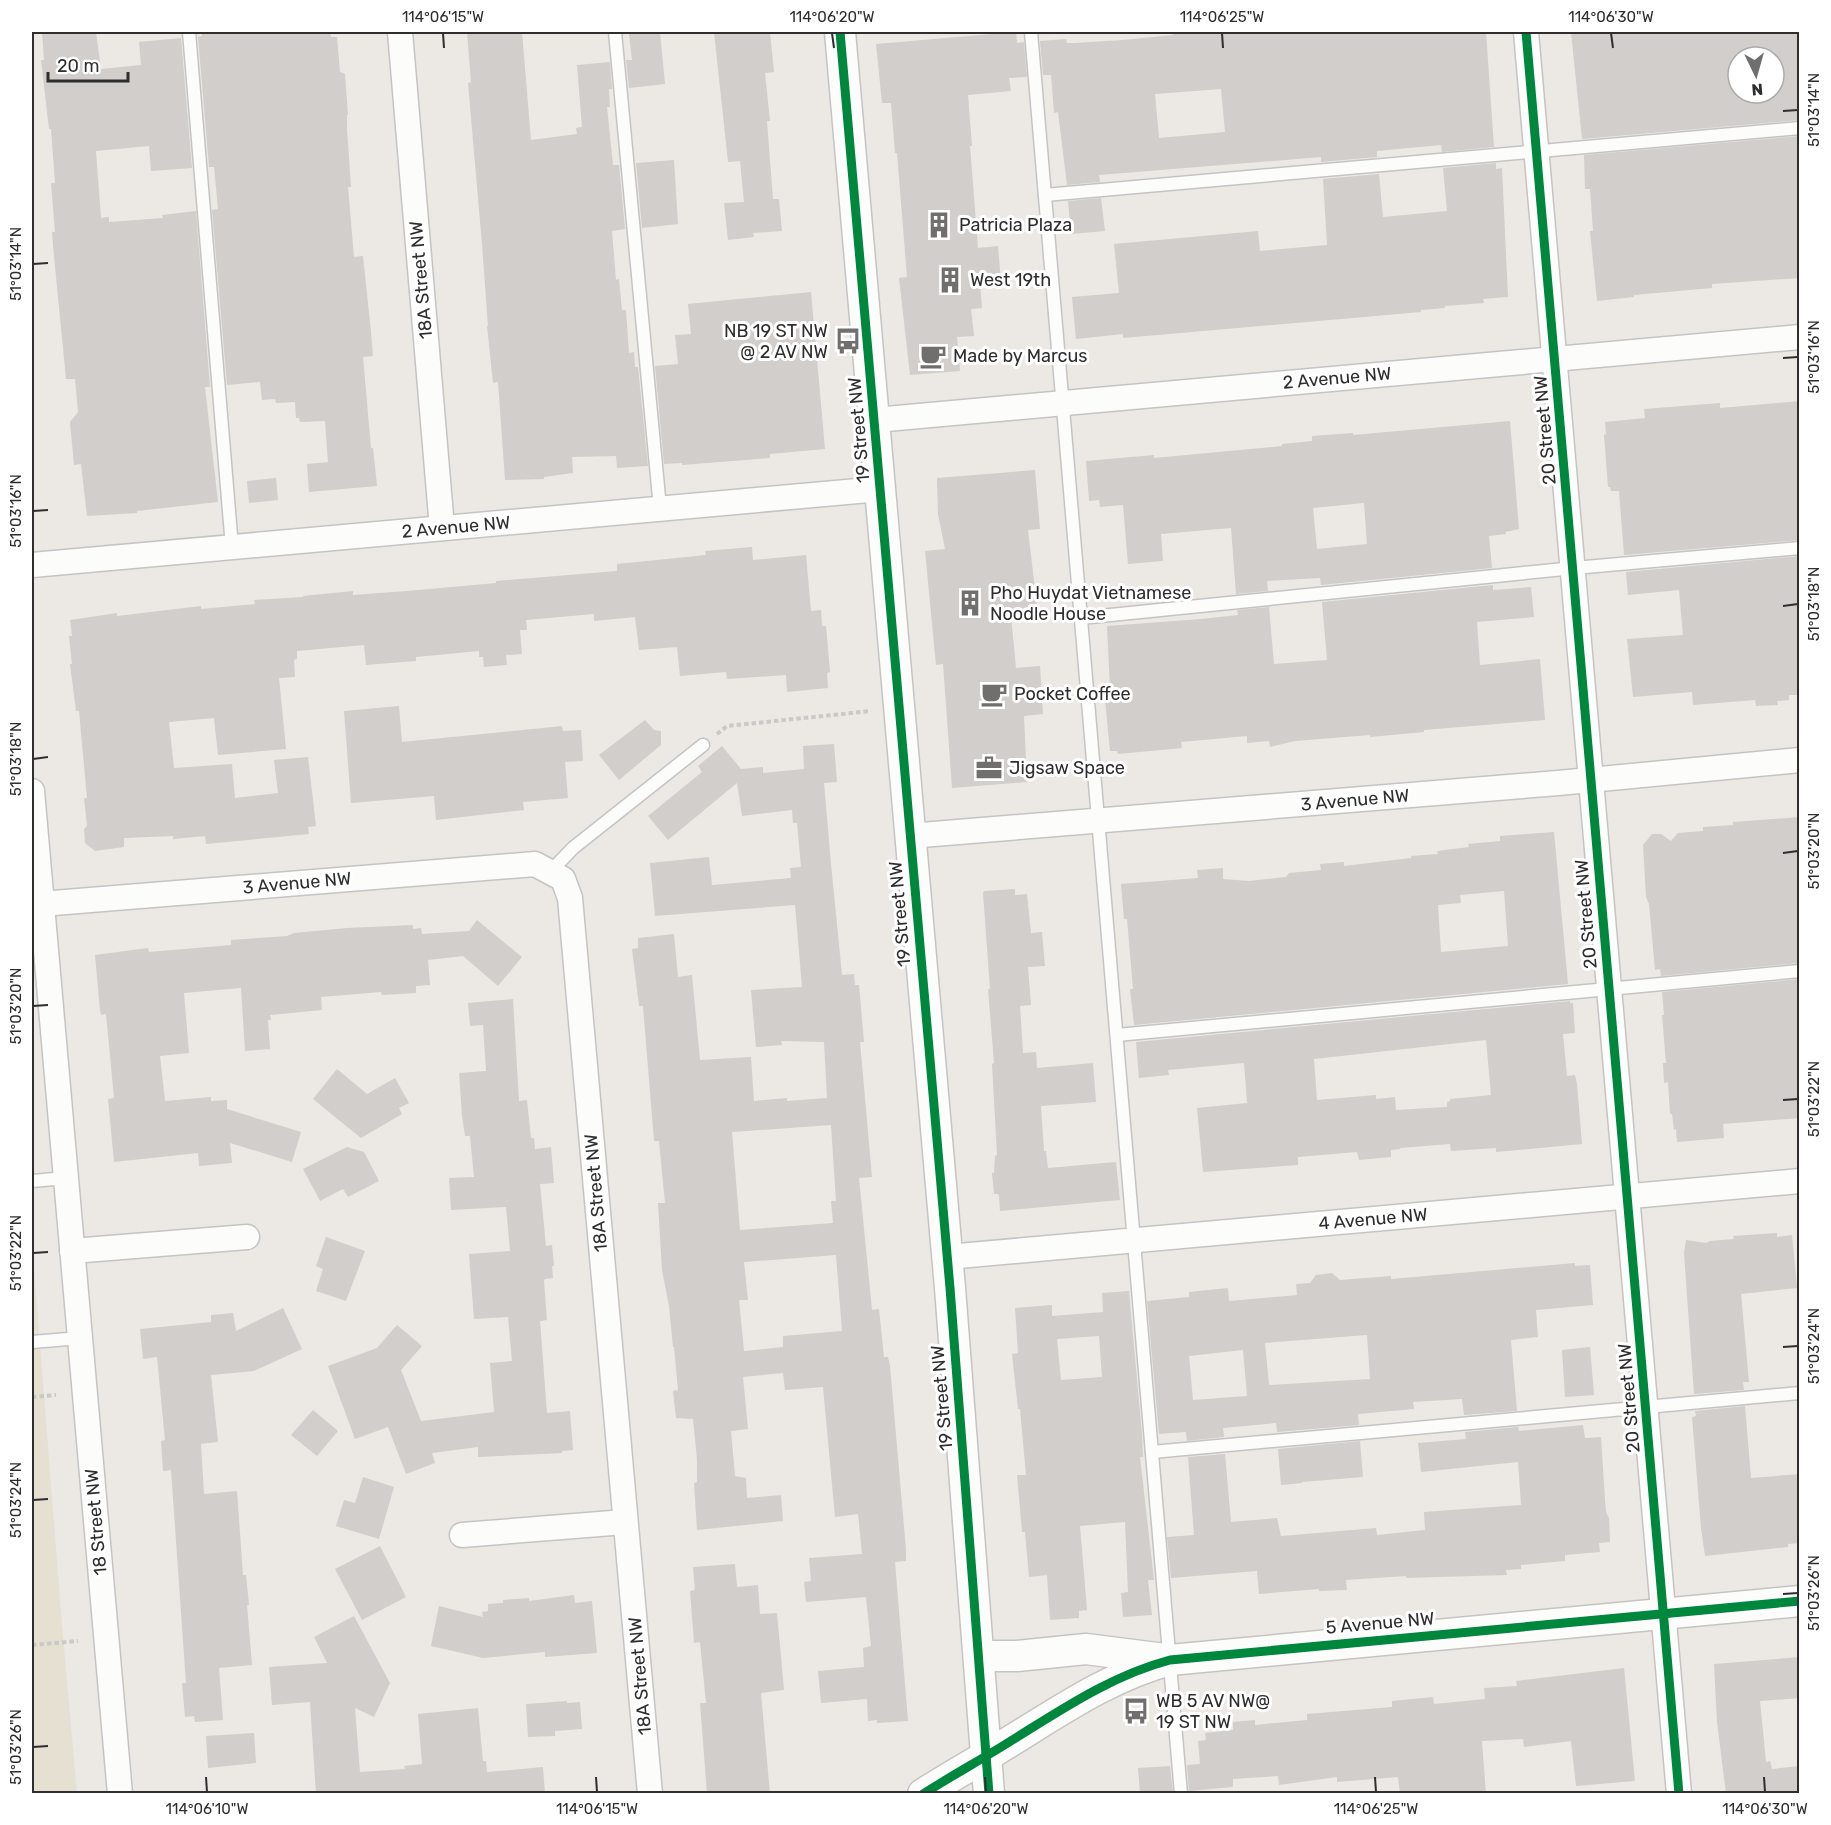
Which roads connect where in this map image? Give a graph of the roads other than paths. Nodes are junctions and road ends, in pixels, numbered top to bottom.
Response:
1 (189, 32) edge
2 (400, 32) edge
3 (615, 32) edge
4 (840, 32) edge
5 (1031, 32) edge
6 (1526, 32) edge
7 (1800, 128) edge
8 (1538, 151) junction
9 (1045, 195) junction
10 (1800, 337) edge
11 (1555, 358) junction
12 (1063, 403) junction
13 (875, 420) junction
14 (880, 489) junction
15 (660, 508) junction
16 (441, 528) junction
17 (232, 547) junction
18 (1800, 548) edge
19 (32, 565) edge
20 (1574, 568) junction
21 (1081, 618) junction
22 (703, 746) road end
23 (1800, 760) edge
24 (1590, 780) junction
25 (32, 791) edge
26 (1098, 821) junction
27 (909, 836) junction
28 (551, 871) junction
29 (41, 904) junction
30 (1800, 971) edge
31 (1609, 989) junction
32 (1117, 1035) junction
33 (66, 1178) junction
34 (32, 1181) edge
35 (1800, 1181) edge
36 (1628, 1196) junction
37 (247, 1238) dead end
38 (1134, 1240) junction
39 (72, 1251) junction
40 (947, 1257) junction
41 (80, 1338) junction
42 (32, 1342) edge
43 (1800, 1393) edge
44 (1646, 1407) junction
45 (1152, 1452) junction
46 (626, 1522) junction
47 (462, 1535) dead end
48 (1800, 1601) edge
49 (1663, 1613) junction
50 (980, 1656) junction
51 (1170, 1660) junction
52 (986, 1756) junction
53 (120, 1794) edge
54 (650, 1794) edge
55 (923, 1794) edge
56 (989, 1794) edge
57 (1181, 1794) edge
58 (1678, 1794) edge

1 - 17 lane
2 - 16 street, 18A Street NW
3 - 15 lane
4 - 13 street, 19 Street NW
5 - 9 lane
6 - 8 street, 20 Street NW
7 - 8 lane
8 - 9 lane
8 - 11 street, 20 Street NW
9 - 12 lane
10 - 11 street, 2 Avenue NW
11 - 12 street, 2 Avenue NW
11 - 20 street, 20 Street NW
12 - 13 street, 2 Avenue NW
12 - 21 lane
13 - 14 street, 19 Street NW
14 - 15 street, 2 Avenue NW
14 - 27 street, 19 Street NW
15 - 16 street, 2 Avenue NW
16 - 17 street, 2 Avenue NW
17 - 19 street, 2 Avenue NW
18 - 20 lane
20 - 21 lane
20 - 24 street, 20 Street NW
21 - 26 lane
22 - 28 lane
23 - 24 street, 3 Avenue NW
24 - 26 street, 3 Avenue NW
24 - 31 street, 20 Street NW
25 - 29 street, 18 Street NW
26 - 27 street, 3 Avenue NW
26 - 32 lane
27 - 40 street, 19 Street NW
28 - 29 street, 3 Avenue NW
28 - 46 street, 18A Street NW
29 - 33 street, 18 Street NW
30 - 31 lane
31 - 32 lane
31 - 36 street, 20 Street NW
32 - 38 lane
33 - 34 lane
33 - 39 street, 18 Street NW
35 - 36 street, 4 Avenue NW
36 - 38 street, 4 Avenue NW
36 - 44 street, 20 Street NW
37 - 39 street
38 - 40 street, 4 Avenue NW
38 - 45 lane
39 - 41 street, 18 Street NW
40 - 50 street, 19 Street NW
41 - 42 lane
41 - 53 street, 18 Street NW
43 - 44 lane
44 - 45 lane
44 - 49 street, 20 Street NW
45 - 51 lane
46 - 47 street
46 - 54 street, 18A Street NW
48 - 49 street, 5 Avenue NW
49 - 51 street, 5 Avenue NW
49 - 58 street, 20 Street NW
50 - 51 street
50 - 52 street, 19 Street NW
51 - 52 street, 5 Avenue NW
51 - 57 lane
52 - 55 street, 5 Avenue NW
52 - 56 street, 19 Street NW

